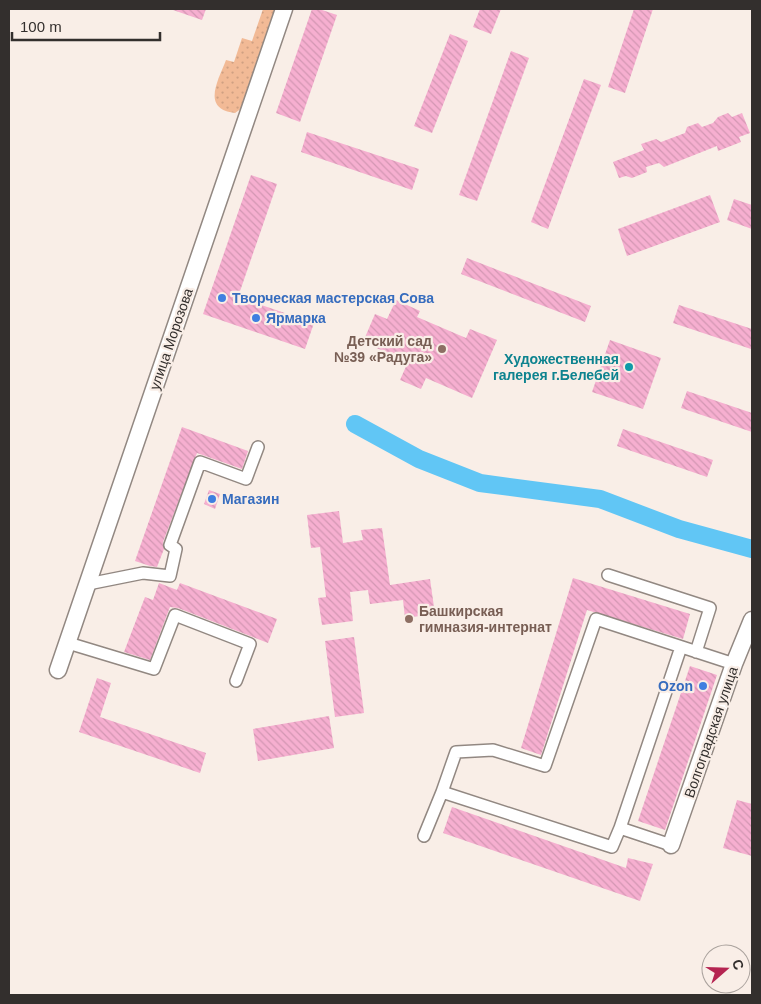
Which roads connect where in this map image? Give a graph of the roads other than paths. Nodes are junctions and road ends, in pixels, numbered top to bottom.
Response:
1 (284, 9) edge
2 (258, 448) dead end
3 (608, 576) dead end
4 (88, 584) junction
5 (752, 620) edge
6 (68, 643) junction
7 (681, 647) junction
8 (696, 652) junction
9 (734, 664) junction
10 (58, 670) dead end
11 (236, 681) dead end
12 (442, 792) junction
13 (620, 828) junction
14 (424, 836) dead end
15 (671, 845) joint

1 - 4 street, улица Морозова
2 - 4 street
3 - 8 street
4 - 6 street, улица Морозова
5 - 9 street, Волгоградская улица
6 - 10 street, улица Морозова
6 - 11 street
7 - 8 street
7 - 12 street
7 - 13 street
8 - 9 street
9 - 15 street, Волгоградская улица
12 - 13 street
12 - 14 street
13 - 15 street

